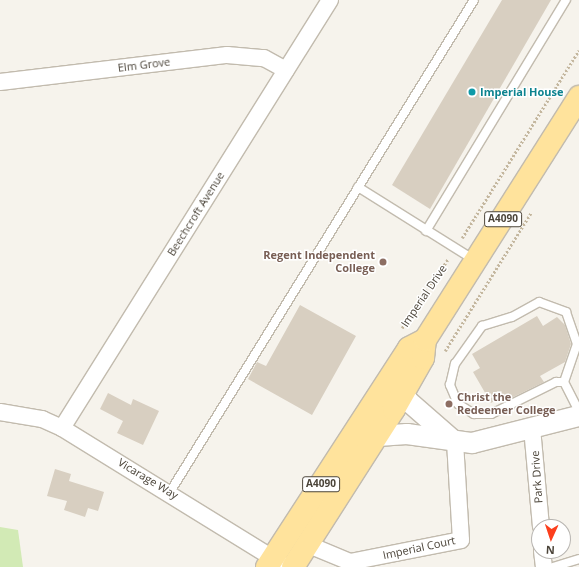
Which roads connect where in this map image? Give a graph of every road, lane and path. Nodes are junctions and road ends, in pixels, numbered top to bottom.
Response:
1 (330, 0) edge
2 (474, 0) edge
3 (566, 0) edge
4 (579, 50) edge
5 (286, 70) junction
6 (0, 82) edge
7 (579, 97) edge
8 (358, 187) junction
9 (532, 211) dead end
10 (426, 231) junction
11 (456, 248) junction
12 (477, 261) junction
13 (399, 333) dead end
14 (425, 340) junction
15 (440, 359) dead end
16 (393, 374) junction
17 (564, 382) junction
18 (403, 394) junction
19 (579, 411) edge
20 (0, 412) edge
21 (579, 416) edge
22 (62, 428) junction
23 (532, 428) junction
24 (378, 436) junction
25 (455, 442) junction
26 (170, 492) junction
27 (540, 519) edge
28 (309, 545) junction
29 (579, 559) edge
30 (275, 564) edge
31 (293, 567) edge
32 (553, 567) edge

1 - 5 street, Beechcroft Avenue
2 - 8 lane
3 - 10 lane
4 - 11 path, Imperial Drive
5 - 6 street, Elm Grove
5 - 22 street, Beechcroft Avenue
7 - 12 main road, A4090
8 - 10 lane
8 - 26 lane
9 - 15 path
10 - 11 lane
11 - 12 lane
11 - 13 path, Imperial Drive
12 - 14 main road, A4090
14 - 16 main road, A4090
14 - 18 main road, A4090
16 - 18 street
16 - 30 main road, A4090
17 - 17 lane
17 - 19 lane
18 - 24 main road, A4090
18 - 25 street
20 - 22 street, Vicarage Way
21 - 23 street
22 - 26 street, Vicarage Way
23 - 25 street
23 - 27 street, Park Drive
24 - 25 street
24 - 28 main road, A4090
25 - 28 street, Imperial Court
26 - 30 street, Vicarage Way
28 - 31 main road, A4090
29 - 32 lane

